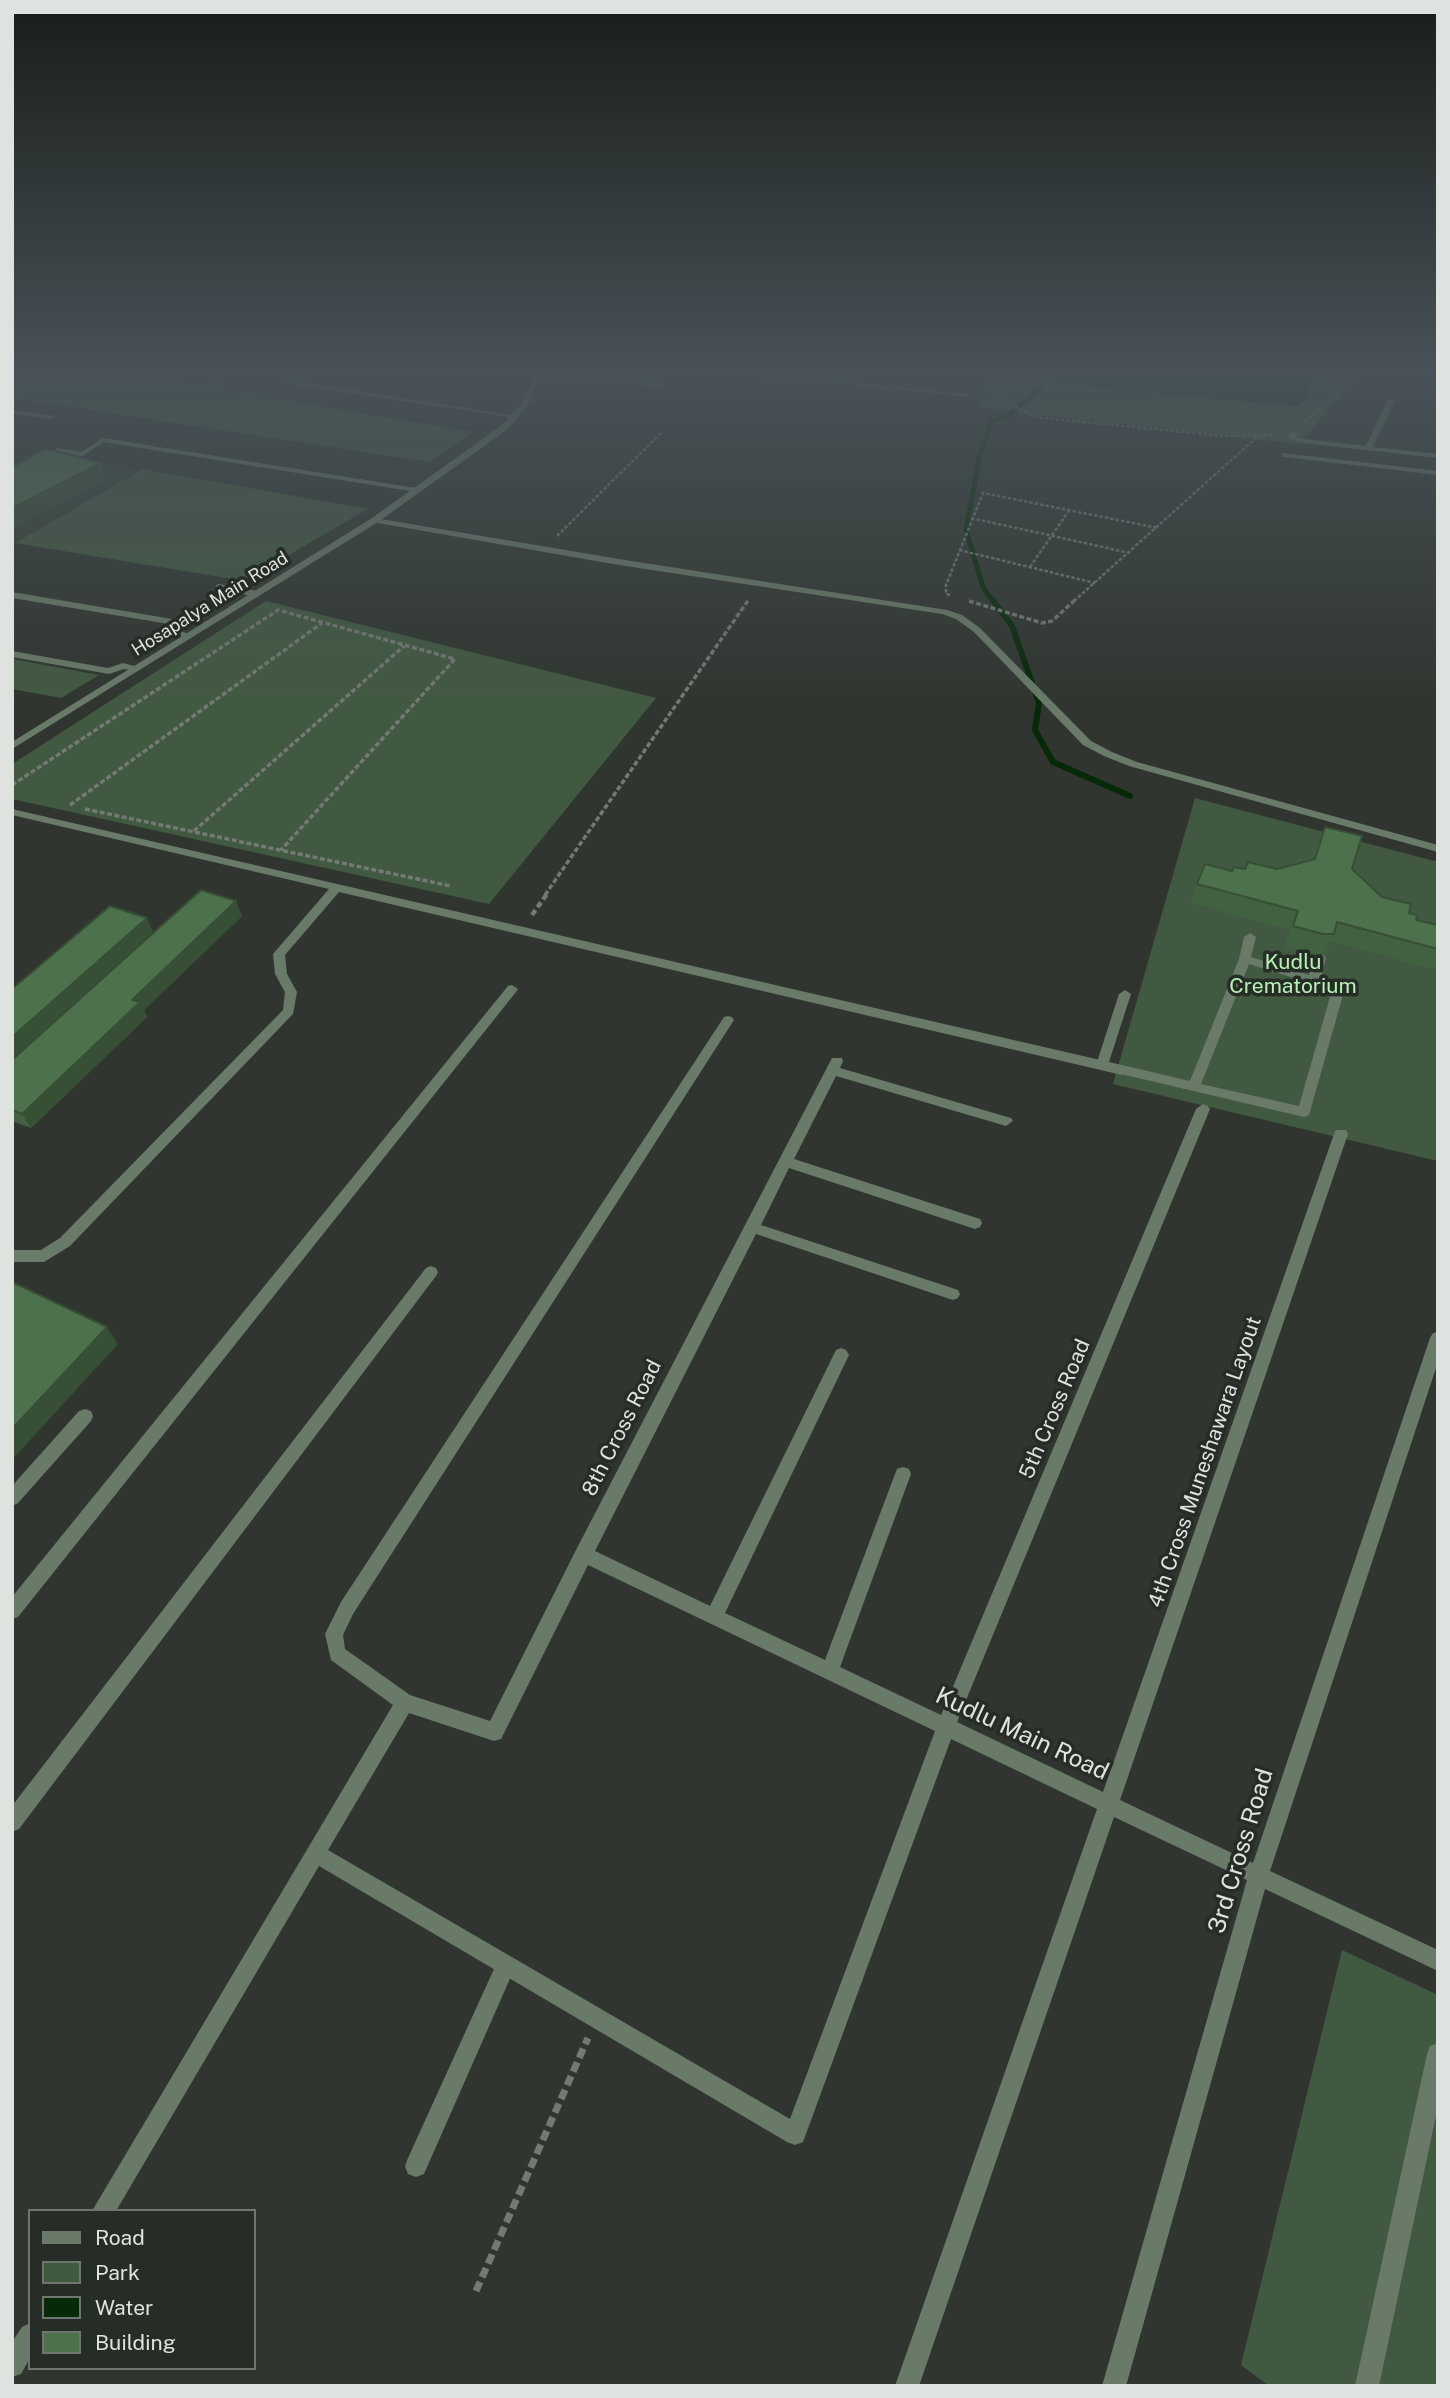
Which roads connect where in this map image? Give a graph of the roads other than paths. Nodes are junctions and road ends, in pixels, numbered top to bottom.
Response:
1 (372, 484) edge
2 (426, 484) edge
3 (416, 491) junction
4 (374, 520) junction
5 (219, 587) dead end
6 (257, 594) junction
7 (12, 595) edge
8 (189, 636) junction
9 (12, 654) edge
10 (137, 668) junction
11 (14, 743) edge
12 (12, 812) edge
13 (1438, 849) edge
14 (337, 887) junction
15 (1250, 937) dead end
16 (1320, 958) edge
17 (1245, 959) junction
18 (1314, 980) junction
19 (512, 989) dead end
20 (1125, 994) dead end
21 (728, 1020) dead end
22 (1101, 1065) junction
23 (1194, 1086) junction
24 (1203, 1109) dead end
25 (1006, 1121) dead end
26 (1341, 1135) dead end
27 (785, 1161) junction
28 (975, 1223) dead end
29 (751, 1227) junction
30 (12, 1256) edge
31 (431, 1272) dead end
32 (953, 1294) dead end
33 (1438, 1338) edge
34 (841, 1355) dead end
35 (85, 1416) dead end
36 (903, 1474) dead end
37 (12, 1498) edge
38 (583, 1554) junction
39 (12, 1611) edge
40 (714, 1616) junction
41 (830, 1671) junction
42 (405, 1702) junction
43 (946, 1726) junction
44 (1110, 1803) junction
45 (12, 1822) edge
46 (315, 1853) junction
47 (1259, 1874) junction
48 (1438, 1961) edge
49 (506, 1965) junction
50 (1438, 2054) edge
51 (416, 2166) dead end
52 (104, 2209) edge
53 (907, 2386) edge
54 (1114, 2386) edge
55 (1367, 2386) edge

1 - 3 street
2 - 3 street, Hosapalya Main Road
3 - 4 street, Hosapalya Main Road
4 - 6 street, Hosapalya Main Road
4 - 13 street
5 - 6 street
6 - 8 street, Hosapalya Main Road
7 - 8 street
8 - 10 street, Hosapalya Main Road
9 - 10 street
10 - 11 street, Hosapalya Main Road
12 - 14 street
14 - 22 street
14 - 30 street
15 - 17 street
16 - 18 street
17 - 18 street
17 - 23 street
18 - 23 street
19 - 39 street
20 - 22 street
21 - 42 street
22 - 23 street
24 - 43 street, 5th Cross Road
25 - 27 street, 8th Cross Road
26 - 44 street, 4th Cross Muneshawara Layout
27 - 28 street
27 - 29 street, 8th Cross Road
29 - 32 street
29 - 38 street, 8th Cross Road
31 - 45 street
33 - 47 street, 3rd Cross Road
34 - 40 street
35 - 37 street
36 - 41 street
38 - 40 street, Kudlu Main Road
38 - 42 street, 8th Cross Road
40 - 41 street, Kudlu Main Road
41 - 43 street, Kudlu Main Road
42 - 46 street
43 - 44 street, Kudlu Main Road
43 - 49 street, 5th Cross Road
44 - 47 street, Kudlu Main Road
44 - 53 street, 4th Cross Muneshawara Layout
46 - 49 street
46 - 52 street
47 - 48 street, Kudlu Main Road
47 - 54 street, 3rd Cross Road
49 - 51 street
50 - 55 street

